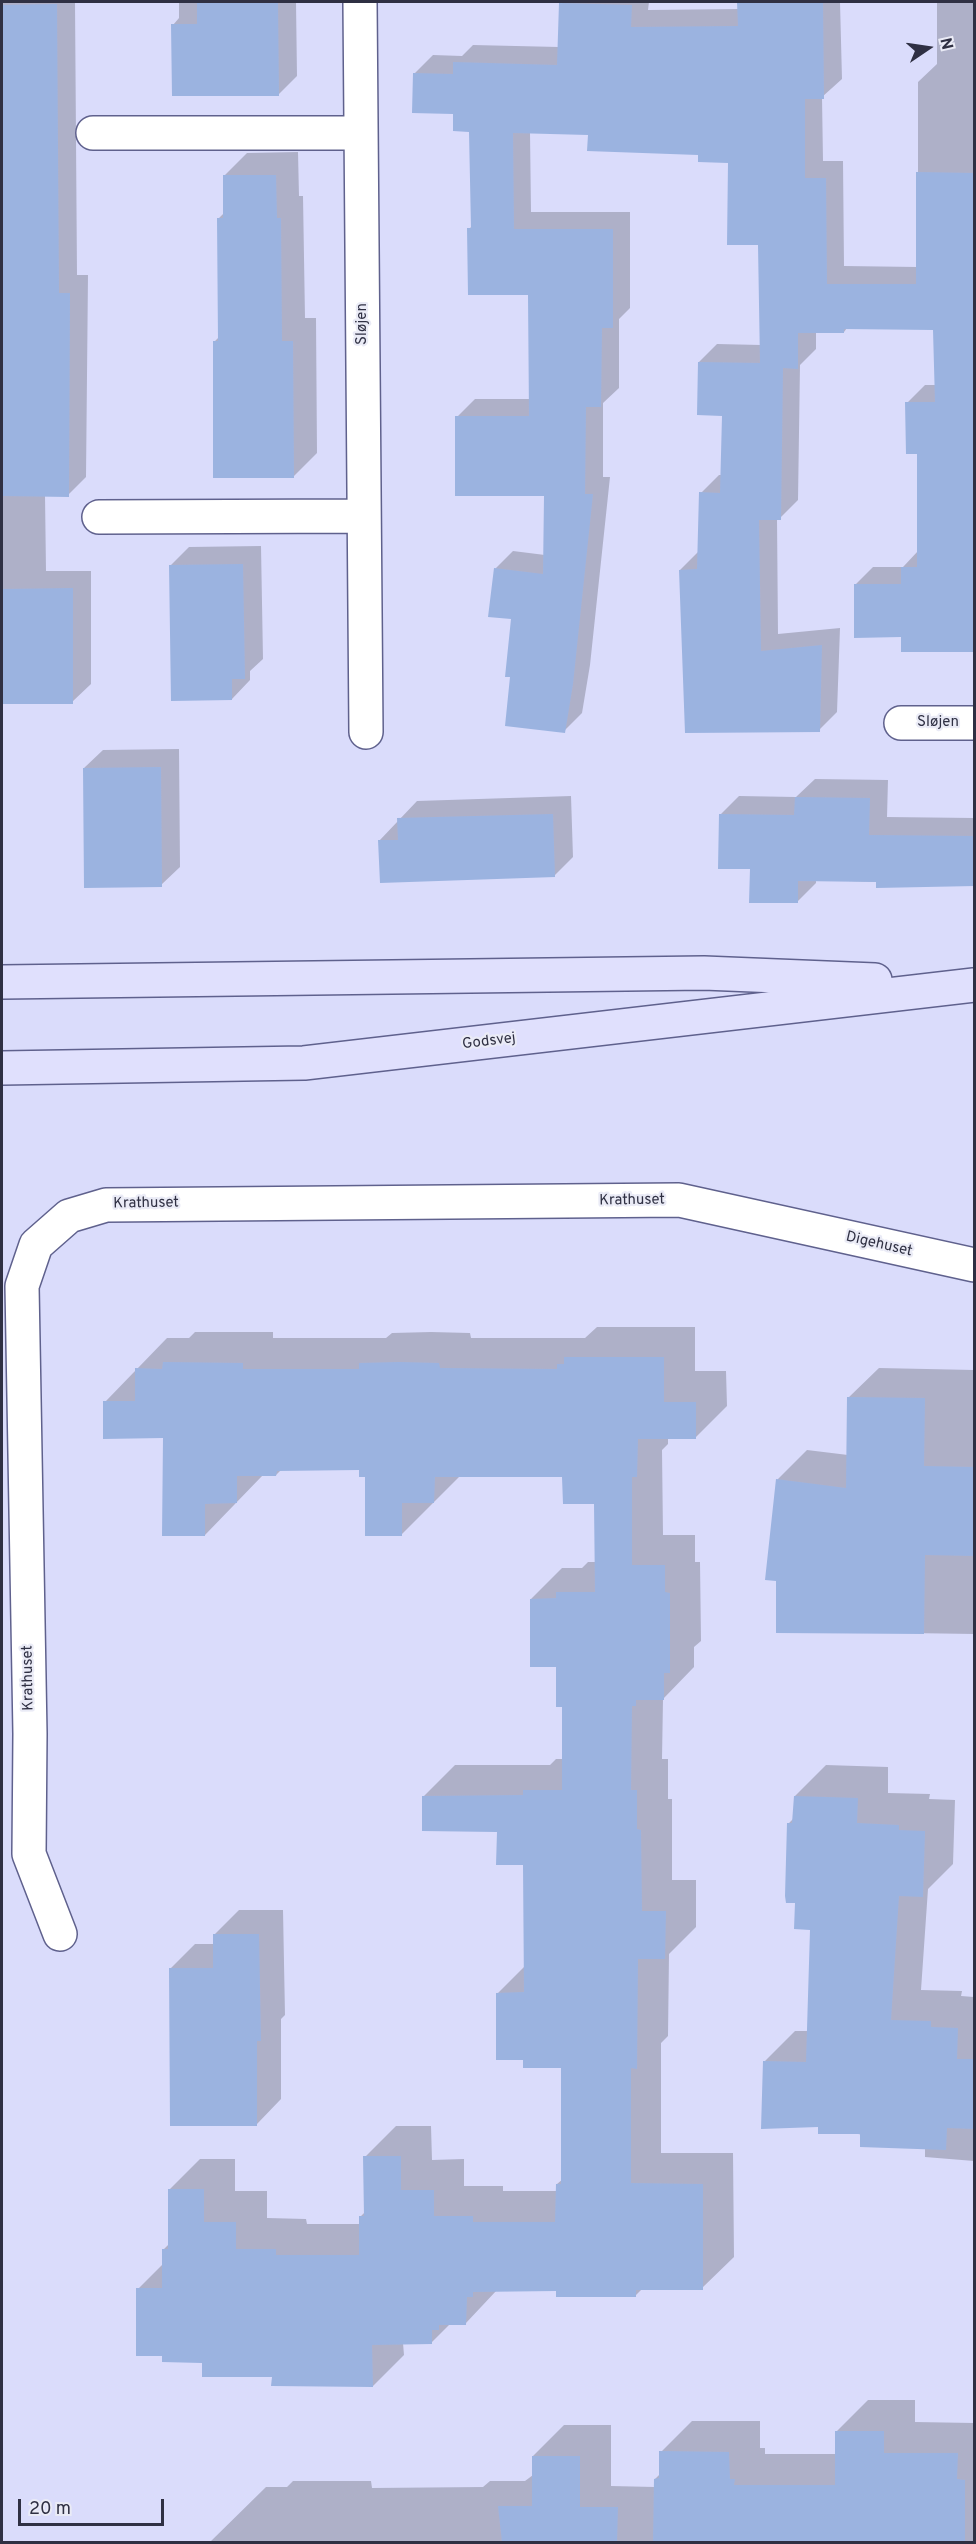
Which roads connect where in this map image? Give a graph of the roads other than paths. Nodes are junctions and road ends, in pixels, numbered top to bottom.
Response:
1 (360, 2) edge
2 (93, 133) dead end
3 (361, 133) junction
4 (364, 516) junction
5 (99, 517) dead end
6 (901, 723) dead end
7 (975, 723) edge
8 (366, 732) dead end
9 (2, 982) edge
10 (2, 1068) edge
11 (784, 1223) joint
12 (975, 1265) edge
13 (60, 1934) dead end

1 - 3 street, Sløjen
2 - 3 street
3 - 4 street, Sløjen
4 - 5 street
4 - 8 street, Sløjen
6 - 7 street, Sløjen
9 - 10 street, Godsvej
11 - 12 street, Digehuset
11 - 13 street, Krathuset

